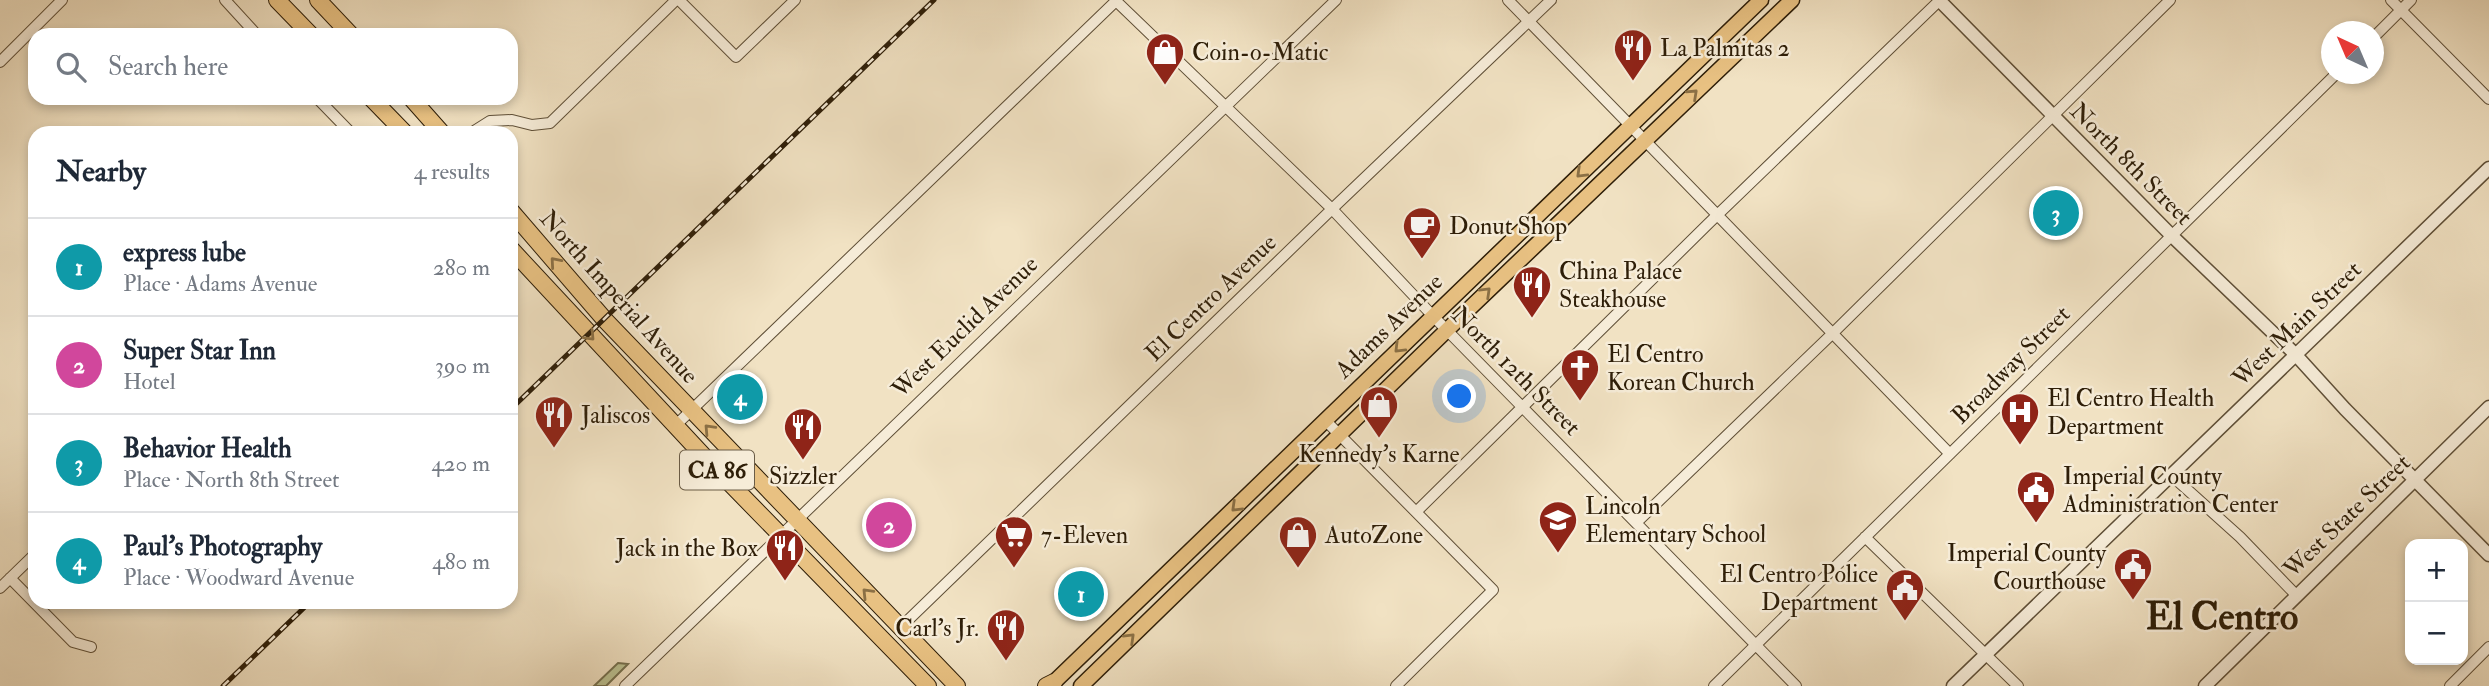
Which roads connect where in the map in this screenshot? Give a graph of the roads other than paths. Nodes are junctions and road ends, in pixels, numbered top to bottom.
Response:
1 (62, 0) edge
2 (225, 0) edge
3 (277, 0) edge
4 (318, 0) edge
5 (677, 0) edge
6 (795, 0) edge
7 (1116, 0) edge
8 (1336, 0) edge
9 (1507, 0) edge
10 (1551, 0) edge
11 (1761, 0) edge
12 (1792, 0) edge
13 (1939, 0) edge
14 (2170, 0) edge
15 (2391, 0) edge
16 (2411, 0) edge
17 (2400, 10) junction
18 (1529, 22) junction
19 (2384, 27) edge
20 (34, 28) edge
21 (251, 28) edge
22 (304, 28) edge
23 (344, 28) edge
24 (28, 34) edge
25 (0, 62) edge
26 (2326, 84) edge
27 (2489, 99) edge
28 (324, 105) edge
29 (379, 105) edge
30 (417, 105) edge
31 (1224, 107) junction
32 (2053, 116) junction
33 (344, 126) edge
34 (398, 126) edge
35 (436, 126) edge
36 (482, 126) edge
37 (1630, 126) junction
38 (1643, 141) junction
39 (2489, 168) edge
40 (1332, 209) junction
41 (1718, 214) junction
42 (518, 219) edge
43 (2172, 236) junction
44 (518, 257) edge
45 (1432, 315) junction
46 (1447, 330) junction
47 (1833, 333) junction
48 (2295, 355) junction
49 (1522, 406) junction
50 (2489, 407) edge
51 (691, 410) junction
52 (1325, 420) junction
53 (676, 425) junction
54 (1339, 434) junction
55 (1950, 454) junction
56 (2171, 475) junction
57 (2415, 480) junction
58 (1417, 511) junction
59 (796, 518) junction
60 (1637, 522) junction
61 (780, 534) junction
62 (1865, 537) junction
63 (2489, 555) edge
64 (28, 561) edge
65 (10, 578) junction
66 (0, 588) edge
67 (2296, 595) junction
68 (28, 596) edge
69 (41, 609) edge
70 (901, 627) junction
71 (1756, 644) junction
72 (91, 647) dead end
73 (2489, 647) edge
74 (1987, 653) junction
75 (932, 659) junction
76 (1050, 685) edge
77 (625, 686) edge
78 (928, 686) edge
79 (957, 686) edge
80 (962, 686) edge
81 (1081, 686) edge
82 (1396, 686) edge
83 (1714, 686) edge
84 (1796, 686) edge
85 (1953, 686) edge
86 (2018, 686) edge
87 (2205, 686) edge
88 (2450, 686) edge

1 - 20 street
2 - 21 street
3 - 22 highway
4 - 23 highway
5 - 6 street
5 - 36 street
7 - 31 street, North 12th Street
7 - 51 street
8 - 31 street, West Euclid Avenue
9 - 18 street
10 - 18 street, El Centro Avenue
11 - 37 main road, Adams Avenue
38 -> 12 main road, Adams Avenue
13 - 32 street, North 8th Street
13 - 41 street
14 - 32 street
15 - 17 street
16 - 17 street
17 - 19 street
17 - 27 street
18 - 37 street
18 - 40 street, El Centro Avenue
24 - 25 street
26 - 43 street, Broadway Street
28 - 33 street
29 - 34 highway
30 - 35 highway
31 - 40 street, North 12th Street
31 - 59 street, West Euclid Avenue
32 - 43 street, North 8th Street
32 - 47 street
37 - 38 street
37 -> 45 main road, Adams Avenue
38 - 41 street
46 -> 38 main road, Adams Avenue
39 - 48 street, West Main Street
40 - 45 street, North 12th Street
40 - 70 street, El Centro Avenue
41 - 47 street
41 - 49 street
51 -> 42 highway, North Imperial Avenue / CA 86
43 - 48 street, North 8th Street
43 - 55 street, Broadway Street
44 -> 53 highway, North Imperial Avenue / CA 86
45 - 46 street, North 12th Street
45 -> 52 main road, Adams Avenue
46 - 49 street, North 12th Street
46 - 54 main road, Adams Avenue
47 - 55 street
47 - 60 street
48 - 56 street, West Main Street
48 - 57 street, North 8th Street
49 - 58 street
49 - 60 street, North 12th Street
50 - 57 street, West State Street
51 - 53 street
59 -> 51 highway, North Imperial Avenue / CA 86
52 - 54 street
52 -> 76 main road, Adams Avenue
53 - 61 highway, North Imperial Avenue / CA 86
54 - 58 street
81 -> 54 main road, Adams Avenue
55 - 62 street, Broadway Street
56 - 67 street
56 - 74 street, West Main Street
57 - 63 street, North 8th Street
57 - 67 street, West State Street
58 - 82 street
59 - 61 street, West Euclid Avenue
70 -> 59 highway, North Imperial Avenue / CA 86
60 - 71 street, North 12th Street
61 - 77 street, West Euclid Avenue
61 - 78 highway, North Imperial Avenue / CA 86
62 - 71 street, Broadway Street
62 - 74 street
64 - 65 street
65 - 66 street
65 - 68 street
67 - 87 street, West State Street
69 - 72 street
70 - 75 highway, North Imperial Avenue / CA 86
71 - 83 street, Broadway Street
71 - 84 street, North 12th Street
73 - 88 street
74 - 85 street, West Main Street
74 - 86 street
75 - 79 highway, North Imperial Avenue
75 - 80 highway, CA 86

